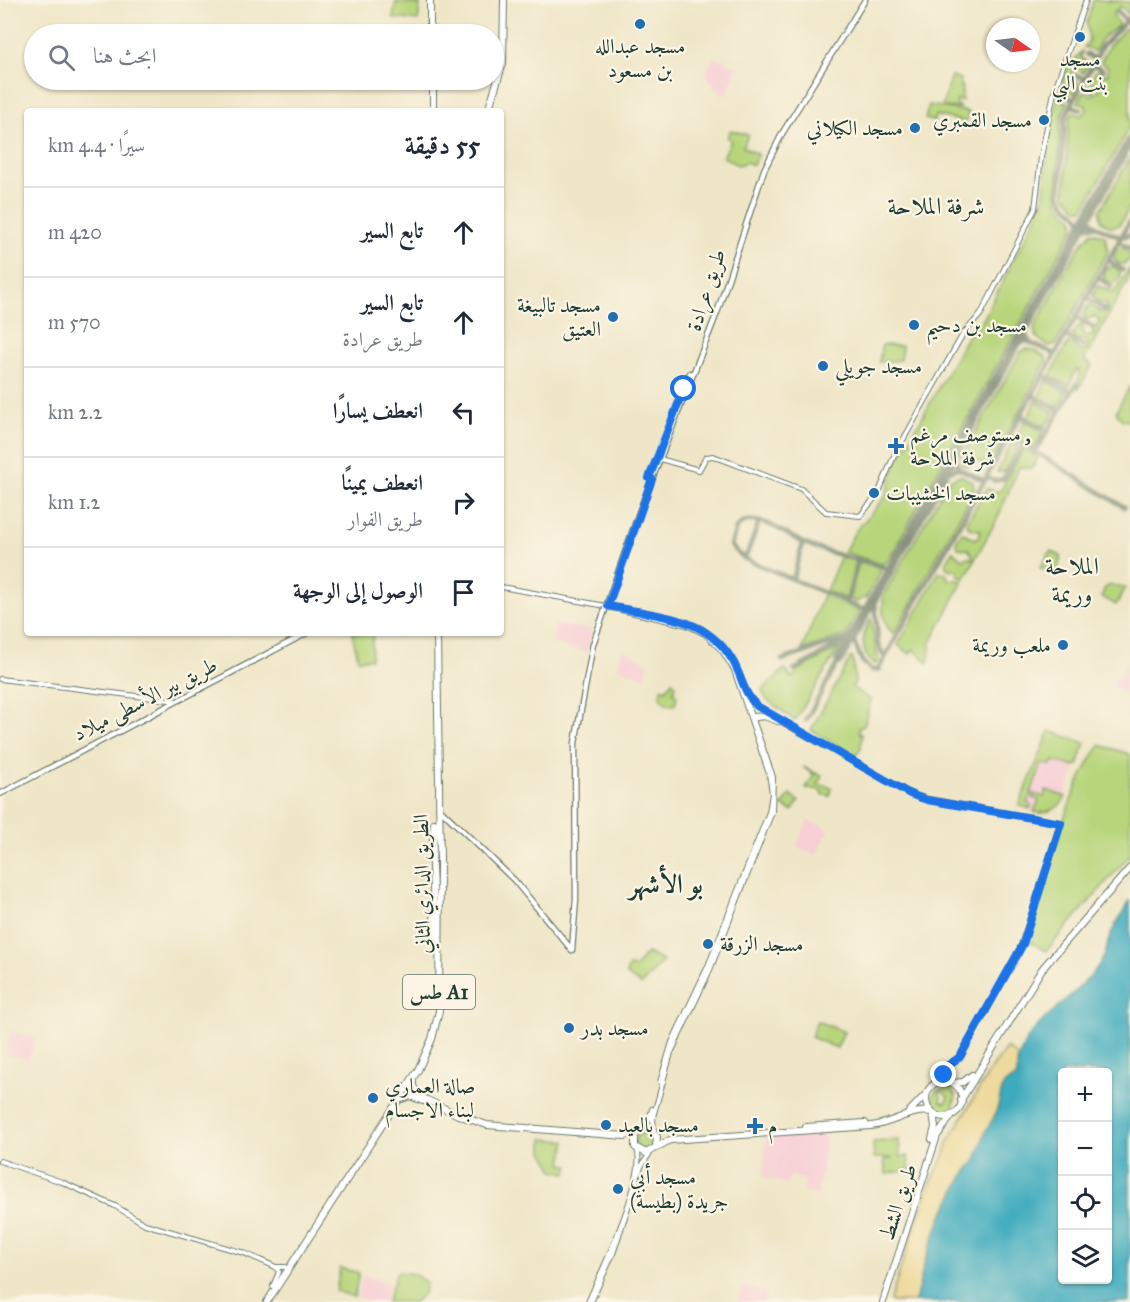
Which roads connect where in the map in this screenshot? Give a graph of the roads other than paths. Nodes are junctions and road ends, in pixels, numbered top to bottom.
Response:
1 (431, 0) edge
2 (502, 0) edge
3 (864, 0) edge
4 (1086, 0) edge
5 (431, 24) edge
6 (502, 24) edge
7 (814, 79) junction
8 (432, 90) edge
9 (432, 90) edge
10 (493, 90) edge
11 (433, 108) edge
12 (433, 108) edge
13 (487, 108) edge
14 (674, 419) junction
15 (660, 459) junction
16 (651, 479) junction
17 (504, 588) edge
18 (606, 607) junction
19 (617, 609) junction
20 (301, 636) edge
21 (435, 636) edge
22 (435, 636) edge
23 (0, 679) edge
24 (744, 692) junction
25 (177, 701) junction
26 (769, 715) junction
27 (751, 717) junction
28 (780, 722) junction
29 (0, 794) edge
30 (437, 807) junction
31 (434, 828) junction
32 (439, 839) junction
33 (1130, 864) edge
34 (1130, 868) edge
35 (440, 893) junction
36 (435, 909) junction
37 (945, 1067) junction
38 (415, 1073) junction
39 (950, 1083) junction
40 (932, 1086) junction
41 (927, 1093) junction
42 (397, 1101) junction
43 (426, 1101) junction
44 (961, 1101) junction
45 (932, 1113) junction
46 (952, 1115) junction
47 (639, 1131) junction
48 (657, 1140) junction
49 (633, 1143) junction
50 (0, 1161) edge
51 (326, 1208) junction
52 (321, 1216) junction
53 (276, 1267) junction
54 (285, 1267) junction
55 (273, 1286) junction
56 (267, 1301) edge
57 (590, 1302) edge
58 (881, 1302) edge

1 - 5 highway
2 - 6 highway
3 - 7 main road, طريق عرادة
3 - 7 main road, طريق عرادة
4 - 15 main road
7 - 14 main road, طريق عرادة
8 - 11 highway
9 - 12 highway
10 - 13 highway
14 - 15 main road, طريق عرادة
14 - 16 main road
15 - 16 main road, طريق عرادة
16 - 18 main road, طريق عرادة
17 - 18 main road
18 - 19 main road
18 - 30 main road, طريق عرادة
19 - 24 main road
19 - 27 main road
20 - 25 main road, طريق بير الأسطى ميلاد
21 - 30 highway, الطريق الدائري الثاني / طس A1
22 - 31 highway, الطريق الدائري الثاني / طس A1
23 - 25 main road
24 - 26 main road
24 - 27 main road
25 - 29 main road, طريق بير الأسطى ميلاد
26 - 27 main road
26 - 28 main road
27 - 28 main road
27 - 47 main road
27 - 48 main road
28 - 37 main road
30 - 32 highway, الطريق الدائري الثاني / طس A1
31 - 32 highway
31 - 36 highway, الطريق الدائري الثاني / طس A1
32 - 35 highway, الطريق الدائري الثاني / طس A1
33 - 39 highway
34 - 44 highway
35 - 36 highway
35 - 38 highway, الطريق الدائري الثاني / طس A1
36 - 51 highway, الطريق الدائري الثاني / طس A1
37 - 39 main road
37 - 40 main road
38 - 42 highway, الطريق الدائري الثاني / طس A1
38 - 43 highway
39 - 40 highway
39 - 44 highway
40 - 41 highway
41 - 45 highway
41 - 48 highway
42 - 43 highway
42 - 51 highway, الطريق الدائري الثاني / طس A1
43 - 49 highway
44 - 46 highway
45 - 46 highway
45 - 48 highway
45 - 58 highway, طريق الشط
46 - 58 highway, طريق الشط
47 - 48 highway
47 - 49 highway
48 - 49 highway
48 - 57 main road
49 - 57 main road
50 - 53 main road
51 - 52 highway, الطريق الدائري الثاني / طس A1
52 - 54 highway, الطريق الدائري الثاني / طس A1
52 - 56 highway, الطريق الدائري الثاني / طس A1
53 - 54 main road
53 - 55 main road
54 - 55 highway, الطريق الدائري الثاني / طس A1
55 - 56 highway, الطريق الدائري الثاني / طس A1

